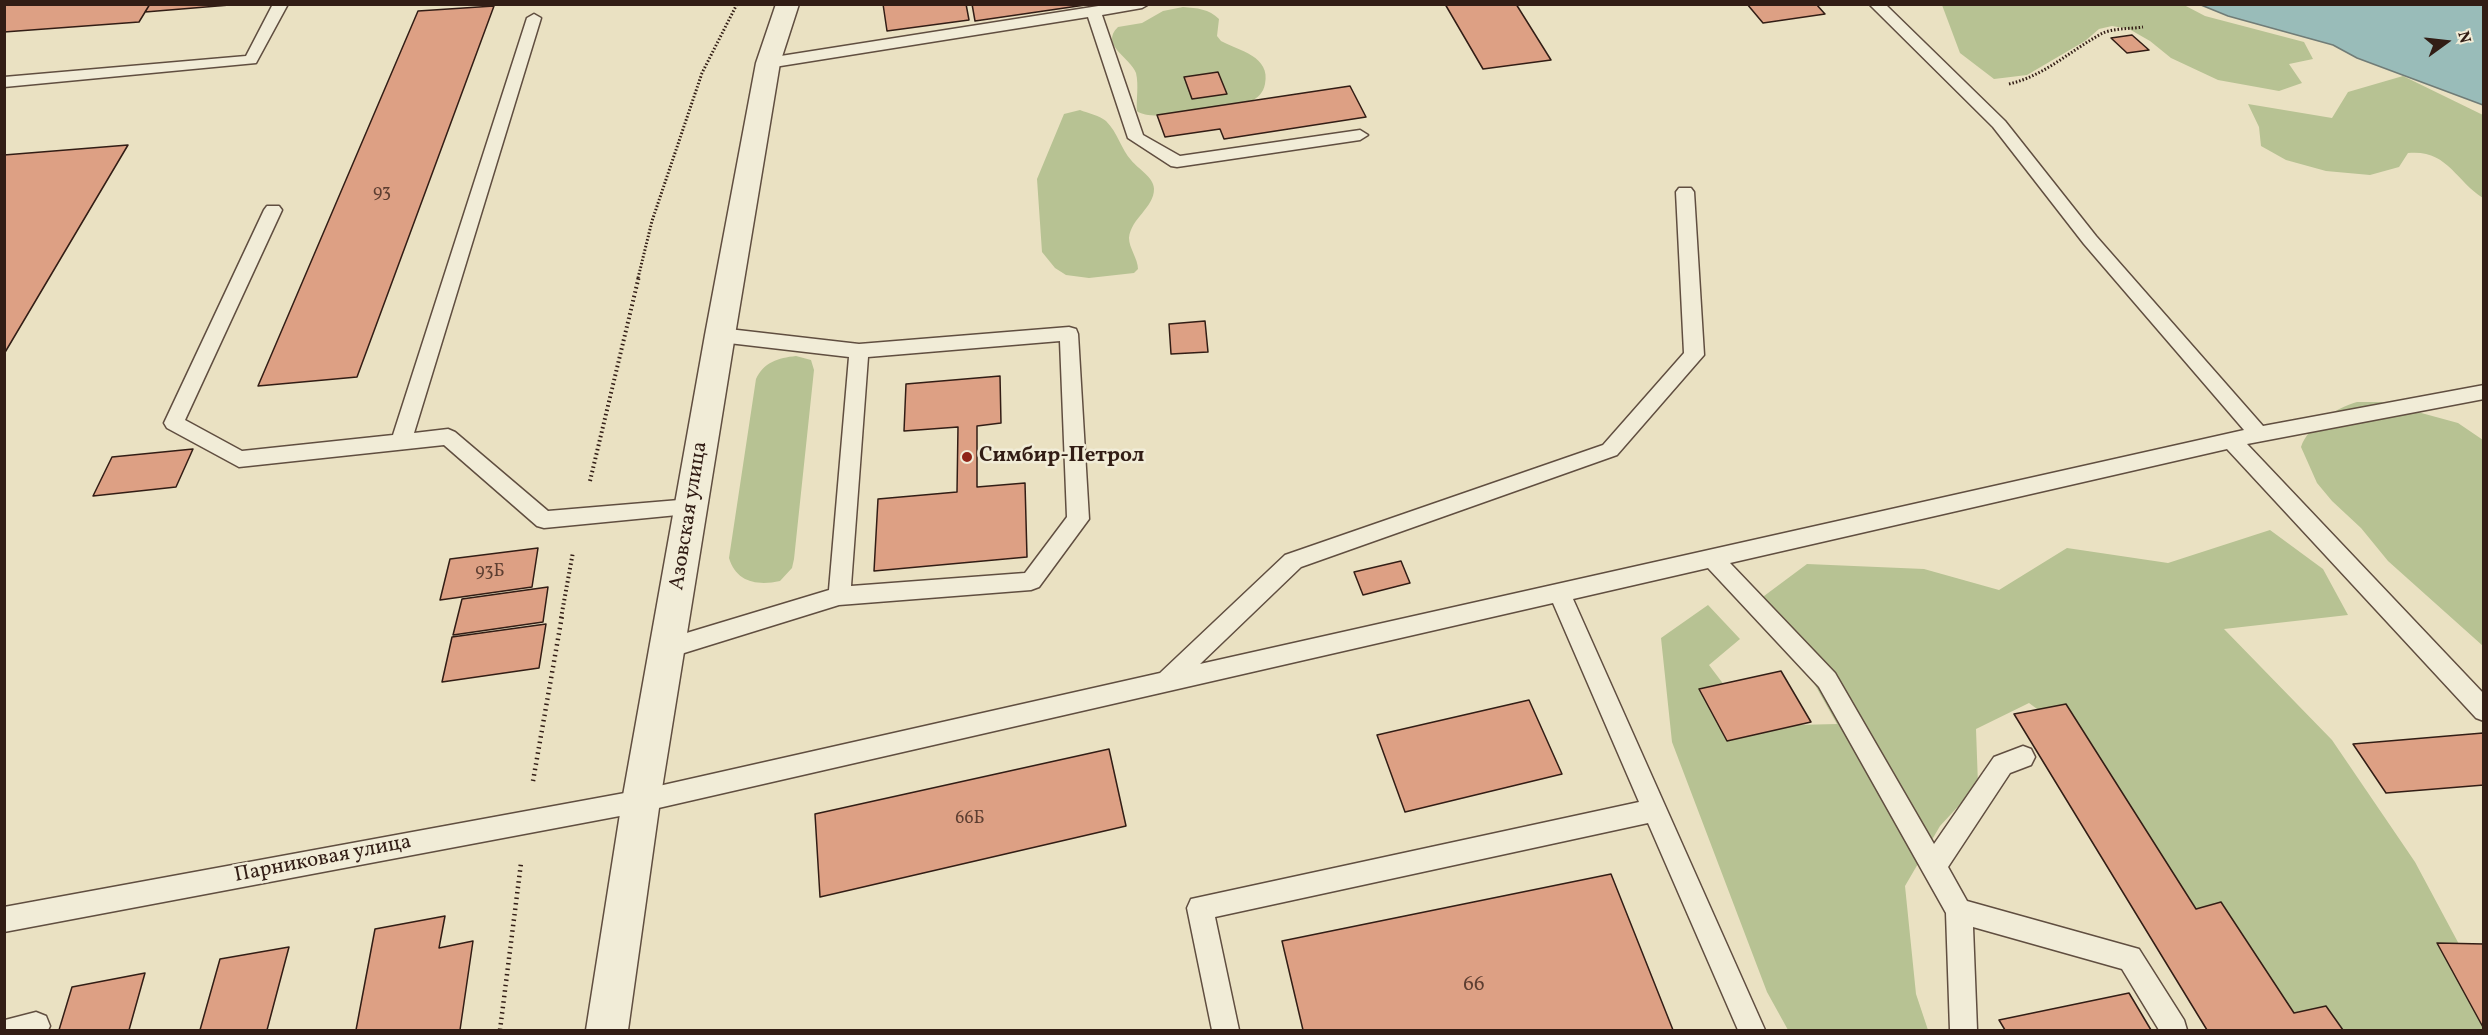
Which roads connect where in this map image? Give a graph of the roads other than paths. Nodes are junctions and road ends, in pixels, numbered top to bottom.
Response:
1 (282, 4) edge
2 (788, 4) edge
3 (1142, 4) edge
4 (1876, 4) edge
5 (1093, 11) junction
6 (534, 18) dead end
7 (768, 63) junction
8 (4, 82) edge
9 (1359, 135) dead end
10 (1684, 192) dead end
11 (273, 210) dead end
12 (720, 335) junction
13 (859, 351) junction
14 (2484, 392) edge
15 (2259, 434) junction
16 (2231, 440) junction
17 (401, 442) junction
18 (691, 507) junction
19 (1712, 558) junction
20 (1559, 592) junction
21 (839, 596) junction
22 (668, 648) junction
23 (1166, 682) junction
24 (2484, 711) edge
25 (2023, 757) dead end
26 (641, 801) junction
27 (1656, 810) junction
28 (1934, 866) junction
29 (1959, 911) junction
30 (4, 920) edge
31 (607, 1030) edge
32 (1225, 1030) edge
33 (1752, 1030) edge
34 (1963, 1030) edge
35 (2174, 1030) edge

1 - 8 lane
2 - 7 street, Азовская улица
3 - 5 lane
4 - 15 lane
5 - 7 lane
5 - 9 lane
6 - 17 lane
7 - 12 street, Азовская улица
10 - 23 lane
11 - 17 lane
12 - 13 lane
12 - 18 street, Азовская улица
13 - 21 lane
13 - 21 lane
14 - 15 lane, Парниковая улица
15 - 16 lane, Парниковая улица
16 - 19 lane, Парниковая улица
16 - 24 lane
17 - 18 lane
18 - 22 street, Азовская улица
19 - 20 lane, Парниковая улица
19 - 28 lane
20 - 23 lane, Парниковая улица
20 - 27 lane
21 - 22 lane
22 - 26 street, Азовская улица
23 - 26 lane, Парниковая улица
25 - 28 lane
26 - 30 lane, Парниковая улица
26 - 31 street, Азовская улица
27 - 32 lane
27 - 33 lane
28 - 29 lane
29 - 34 lane
29 - 35 lane

